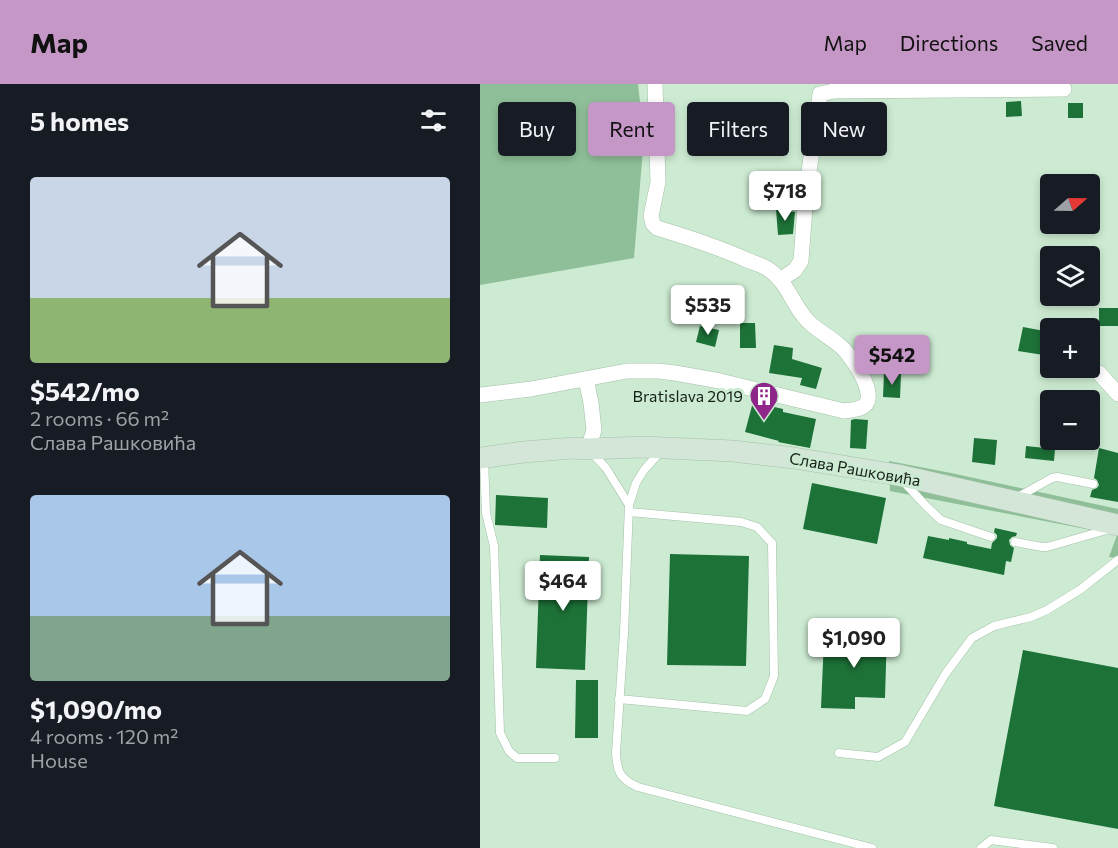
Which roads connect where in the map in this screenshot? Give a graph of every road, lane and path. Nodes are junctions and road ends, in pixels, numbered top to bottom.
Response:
1 (655, 84) edge
2 (1064, 89) dead end
3 (785, 286) junction
4 (1100, 375) edge
5 (586, 380) junction
6 (1118, 394) edge
7 (480, 395) edge
8 (664, 448) junction
9 (588, 449) junction
10 (482, 458) edge
11 (898, 475) junction
12 (1093, 484) dead end
13 (1011, 501) junction
14 (629, 509) junction
15 (1118, 526) edge
16 (991, 537) dead end
17 (1016, 542) dead end
18 (1118, 560) edge
19 (620, 699) junction
20 (839, 753) dead end
21 (555, 758) dead end
22 (872, 848) edge
23 (981, 848) edge
24 (1053, 848) edge

1 - 3 street
2 - 3 street
3 - 5 street
4 - 6 street
5 - 7 street
5 - 9 street
8 - 9 main road, Слава Рашковића
8 - 11 main road, Слава Рашковића
8 - 14 lane
9 - 10 main road, Слава Рашковића
9 - 14 lane
10 - 21 lane
11 - 13 main road, Слава Рашковића
11 - 16 lane
12 - 13 lane
13 - 15 main road, Слава Рашковића
14 - 19 lane
14 - 19 lane
15 - 17 lane
18 - 20 lane
19 - 22 lane
23 - 24 lane

